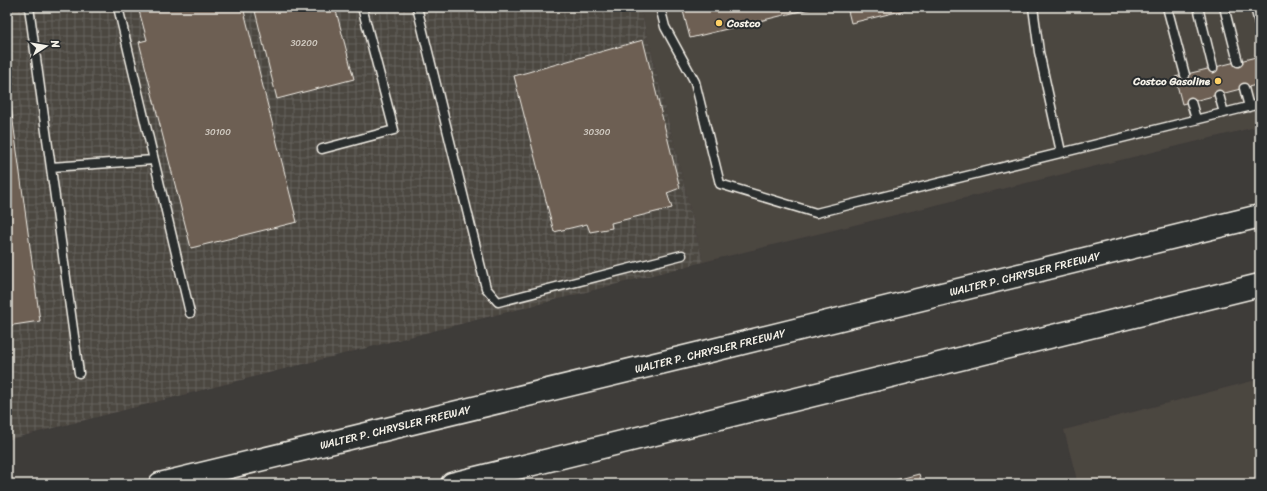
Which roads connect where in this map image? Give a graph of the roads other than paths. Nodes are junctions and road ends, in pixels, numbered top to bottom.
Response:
1 (29, 7) edge
2 (118, 7) edge
3 (362, 7) edge
4 (417, 7) edge
5 (660, 7) edge
6 (1033, 7) edge
7 (1167, 7) edge
8 (1198, 7) edge
9 (1224, 7) edge
10 (1255, 7) edge
11 (1260, 27) edge
12 (1238, 62) dead end
13 (1213, 68) dead end
14 (1185, 75) dead end
15 (1244, 88) dead end
16 (1219, 95) dead end
17 (1192, 102) dead end
18 (1260, 104) edge
19 (1249, 107) junction
20 (1224, 113) junction
21 (1196, 119) junction
22 (322, 149) dead end
23 (1061, 152) junction
24 (154, 160) junction
25 (51, 167) junction
26 (1260, 216) edge
27 (682, 255) dead end
28 (1260, 284) edge
29 (190, 313) dead end
30 (79, 373) dead end
31 (160, 484) edge
32 (452, 484) edge

1 - 25 lane
2 - 24 lane
3 - 22 lane
4 - 27 lane
5 - 23 lane
6 - 23 lane
7 - 14 lane
8 - 13 lane
9 - 12 lane
10 - 11 lane
15 - 19 lane
16 - 20 lane
17 - 21 lane
18 - 19 lane
19 - 20 lane
20 - 21 lane
21 - 23 lane
24 - 25 lane
24 - 29 lane
25 - 30 lane
26 - 31 highway, WALTER P. CHRYSLER FREEWAY
28 - 32 highway

